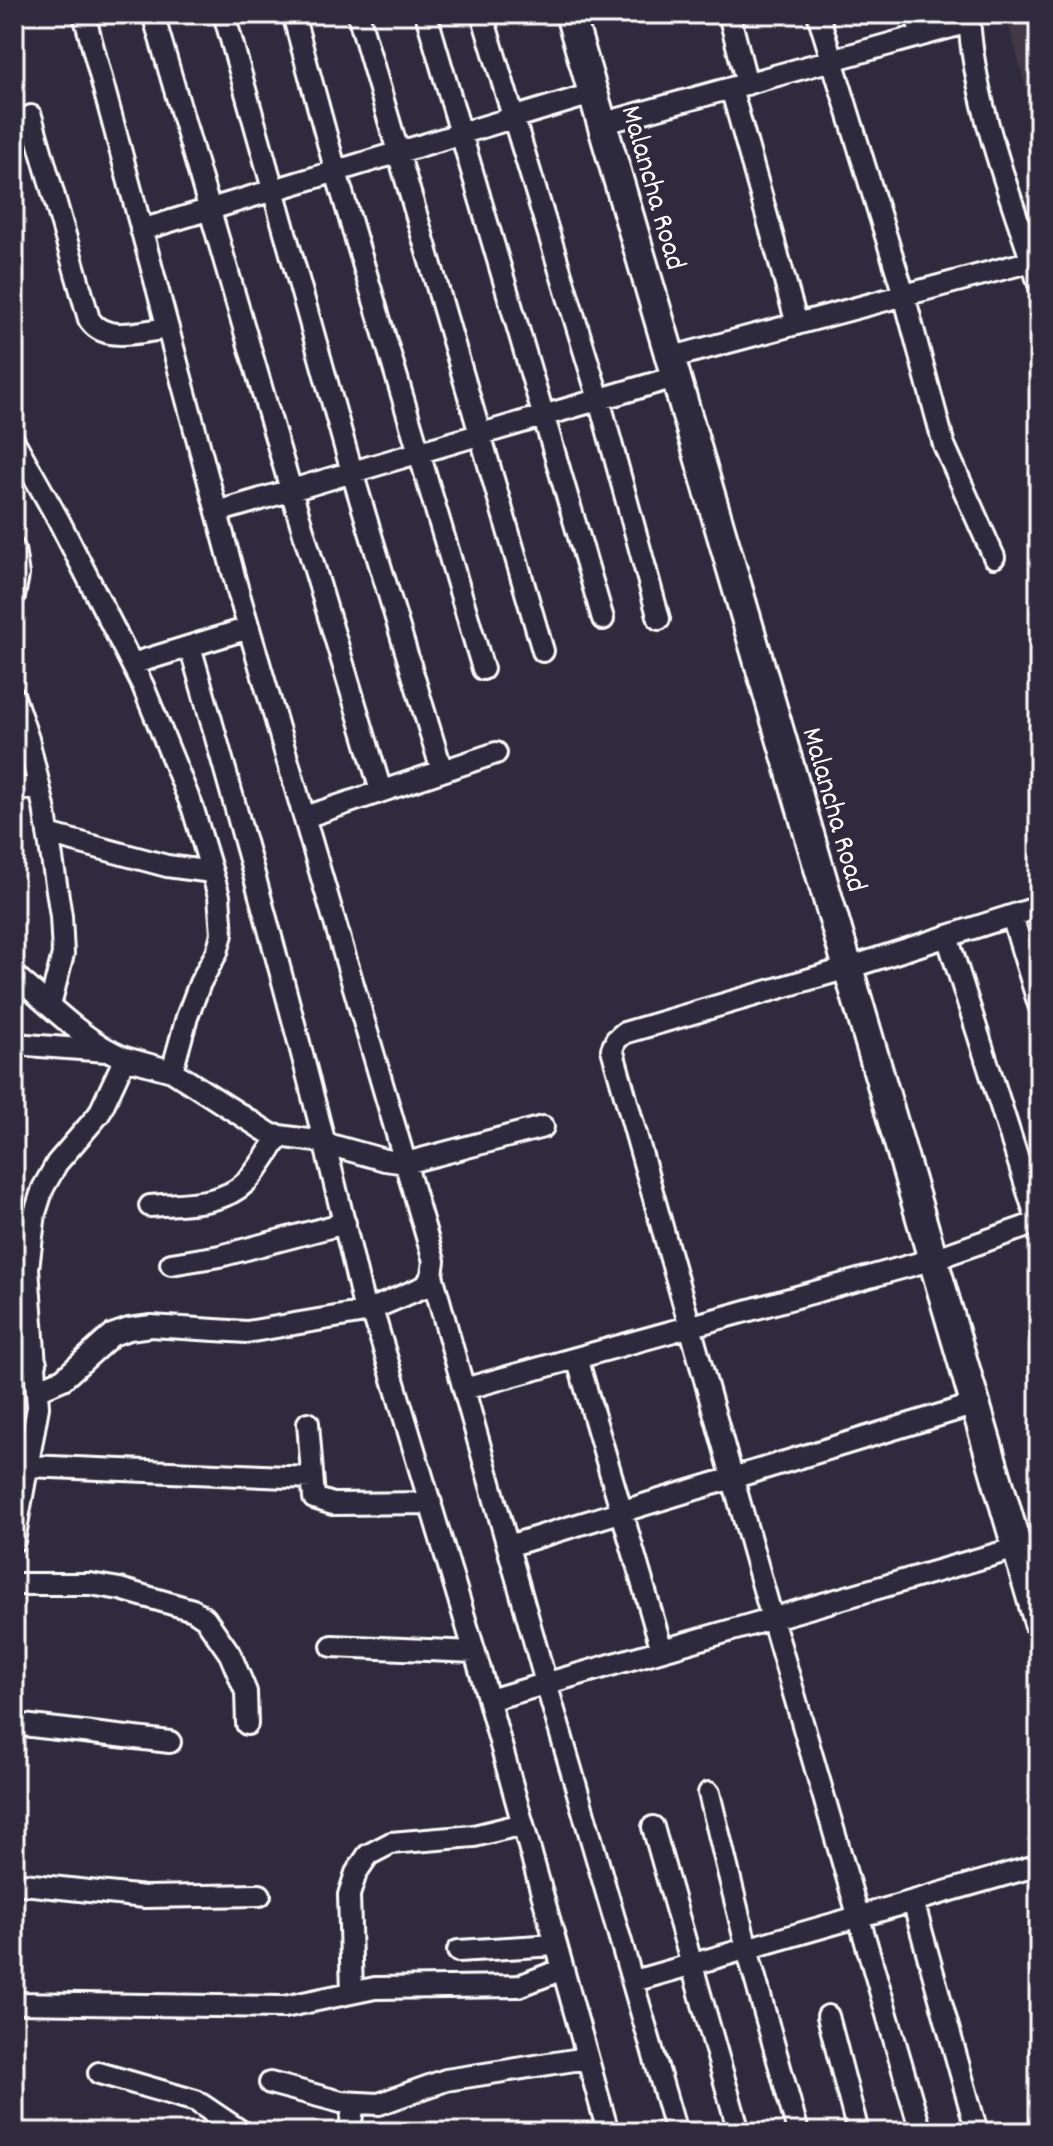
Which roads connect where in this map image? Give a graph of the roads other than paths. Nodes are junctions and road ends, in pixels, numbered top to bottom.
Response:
1 (84, 14) edge
2 (153, 14) edge
3 (224, 14) edge
4 (293, 14) edge
5 (358, 14) edge
6 (426, 14) edge
7 (482, 14) edge
8 (570, 14) edge
9 (729, 14) edge
10 (818, 14) edge
11 (914, 14) edge
12 (969, 18) edge
13 (923, 34) junction
14 (830, 60) junction
15 (739, 86) junction
16 (592, 94) junction
17 (31, 116) dead end
18 (513, 118) junction
19 (601, 124) junction
20 (459, 134) junction
21 (399, 153) junction
22 (336, 172) junction
23 (275, 190) junction
24 (209, 210) junction
25 (141, 230) junction
26 (1032, 261) junction
27 (1039, 284) edge
28 (904, 295) junction
29 (797, 324) junction
30 (168, 328) junction
31 (672, 367) junction
32 (599, 399) junction
33 (545, 415) junction
34 (478, 435) junction
35 (14, 441) edge
36 (419, 452) junction
37 (352, 472) junction
38 (291, 490) junction
39 (217, 512) junction
40 (14, 549) edge
41 (994, 557) dead end
42 (14, 596) edge
43 (603, 619) dead end
44 (659, 619) dead end
45 (249, 628) junction
46 (190, 646) junction
47 (543, 651) dead end
48 (132, 664) junction
49 (483, 669) dead end
50 (14, 697) edge
51 (496, 753) dead end
52 (442, 771) junction
53 (14, 787) edge
54 (40, 790) junction
55 (381, 791) junction
56 (305, 817) junction
57 (48, 834) junction
58 (212, 872) junction
59 (1039, 907) edge
60 (1012, 916) junction
61 (947, 936) junction
62 (848, 968) junction
63 (14, 975) edge
64 (50, 1005) junction
65 (1039, 1005) edge
66 (14, 1044) edge
67 (116, 1055) junction
68 (172, 1071) junction
69 (543, 1127) dead end
70 (279, 1136) junction
71 (326, 1144) junction
72 (406, 1163) junction
73 (150, 1206) dead end
74 (1039, 1222) edge
75 (345, 1223) junction
76 (934, 1259) junction
77 (171, 1264) dead end
78 (432, 1275) junction
79 (365, 1312) junction
80 (691, 1326) junction
81 (577, 1358) junction
82 (14, 1360) edge
83 (36, 1363) junction
84 (464, 1389) junction
85 (37, 1390) junction
86 (976, 1404) junction
87 (308, 1423) dead end
88 (734, 1477) junction
89 (312, 1478) junction
90 (22, 1479) edge
91 (431, 1503) junction
92 (622, 1511) junction
93 (14, 1541) edge
94 (508, 1546) junction
95 (1017, 1548) junction
96 (14, 1584) edge
97 (772, 1618) junction
98 (1039, 1623) edge
99 (332, 1646) dead end
100 (662, 1650) junction
101 (475, 1652) junction
102 (546, 1683) junction
103 (489, 1700) junction
104 (14, 1724) edge
105 (247, 1724) dead end
106 (170, 1742) dead end
107 (709, 1793) dead end
108 (523, 1824) junction
109 (653, 1827) dead end
110 (1039, 1865) edge
111 (14, 1883) edge
112 (260, 1895) dead end
113 (913, 1901) junction
114 (859, 1917) junction
115 (556, 1945) junction
116 (747, 1949) junction
117 (458, 1951) dead end
118 (693, 1964) junction
119 (563, 1969) junction
120 (634, 1981) junction
121 (352, 1992) junction
122 (14, 2003) edge
123 (828, 2016) dead end
124 (587, 2058) junction
125 (99, 2073) dead end
126 (270, 2083) dead end
127 (354, 2104) junction
128 (242, 2132) edge
129 (349, 2132) edge
130 (608, 2132) edge
131 (676, 2132) edge
132 (739, 2132) edge
133 (798, 2132) edge
134 (858, 2132) edge
135 (921, 2132) edge
136 (977, 2132) edge

1 - 25 street
2 - 24 street
3 - 23 street
4 - 22 street
5 - 21 street
6 - 20 street
7 - 18 street
8 - 16 main road, Malancha Road
9 - 15 street
10 - 14 street
11 - 13 street
12 - 13 street
12 - 26 street
13 - 14 street
14 - 15 street
14 - 28 street
15 - 19 street
15 - 29 street
16 - 18 street
16 - 19 main road, Malancha Road
17 - 30 street
18 - 20 street
18 - 32 street
19 - 31 main road, Malancha Road
20 - 21 street
20 - 33 street
21 - 22 street
21 - 34 street
22 - 23 street
22 - 36 street
23 - 24 street
23 - 37 street
24 - 25 street
24 - 38 street
25 - 30 street
26 - 27 street
26 - 28 street
28 - 29 street
28 - 41 street
29 - 31 street
30 - 39 street
31 - 32 street
31 - 62 main road, Malancha Road
32 - 33 street
32 - 44 street
33 - 34 street
33 - 43 street
34 - 36 street
34 - 47 street
35 - 48 street
36 - 37 street
36 - 49 street
37 - 38 street
37 - 52 street
38 - 39 street
38 - 55 street
39 - 45 street
40 - 42 street
45 - 46 street
45 - 56 street
46 - 48 street
46 - 71 street
48 - 58 street
50 - 54 street
51 - 52 street
52 - 55 street
53 - 54 street
54 - 57 street
55 - 56 street
56 - 72 street
57 - 58 street
57 - 64 street
58 - 68 street
59 - 60 street
60 - 61 street
60 - 65 street
61 - 62 street
61 - 74 street
62 - 76 main road, Malancha Road
62 - 80 street
63 - 64 street
64 - 67 street
66 - 67 street
67 - 68 street
67 - 83 street
68 - 70 street
69 - 72 street
70 - 71 street
70 - 73 street
71 - 72 street
71 - 75 street
72 - 78 street
74 - 76 street
75 - 77 street
75 - 79 street
76 - 80 street
76 - 86 main road, Malancha Road
78 - 79 street
78 - 84 street
79 - 85 street
79 - 91 street
80 - 81 street
80 - 88 street
81 - 84 street
81 - 92 street
82 - 83 street
83 - 85 street
84 - 94 street
85 - 90 street
86 - 88 street
86 - 95 main road, Malancha Road
87 - 89 street
88 - 92 street
88 - 97 street
89 - 90 street
89 - 91 street
90 - 93 street
91 - 101 street
92 - 94 street
92 - 100 street
94 - 102 street
95 - 97 street
95 - 98 main road, Malancha Road
96 - 105 street
97 - 100 street
97 - 114 street
99 - 101 street
100 - 102 street
101 - 103 street
102 - 103 street
102 - 120 street
103 - 108 street
104 - 106 street
107 - 116 street
108 - 115 street
108 - 121 street
109 - 118 street
110 - 113 street
111 - 112 street
113 - 114 street
113 - 136 street
114 - 116 street
114 - 135 street
115 - 117 street
115 - 119 street
116 - 118 street
116 - 133 street
118 - 120 street
118 - 132 street
119 - 121 street
119 - 124 street
120 - 131 street
121 - 122 street
123 - 134 street
124 - 127 street
124 - 130 street
125 - 128 street
126 - 127 street
127 - 129 street

